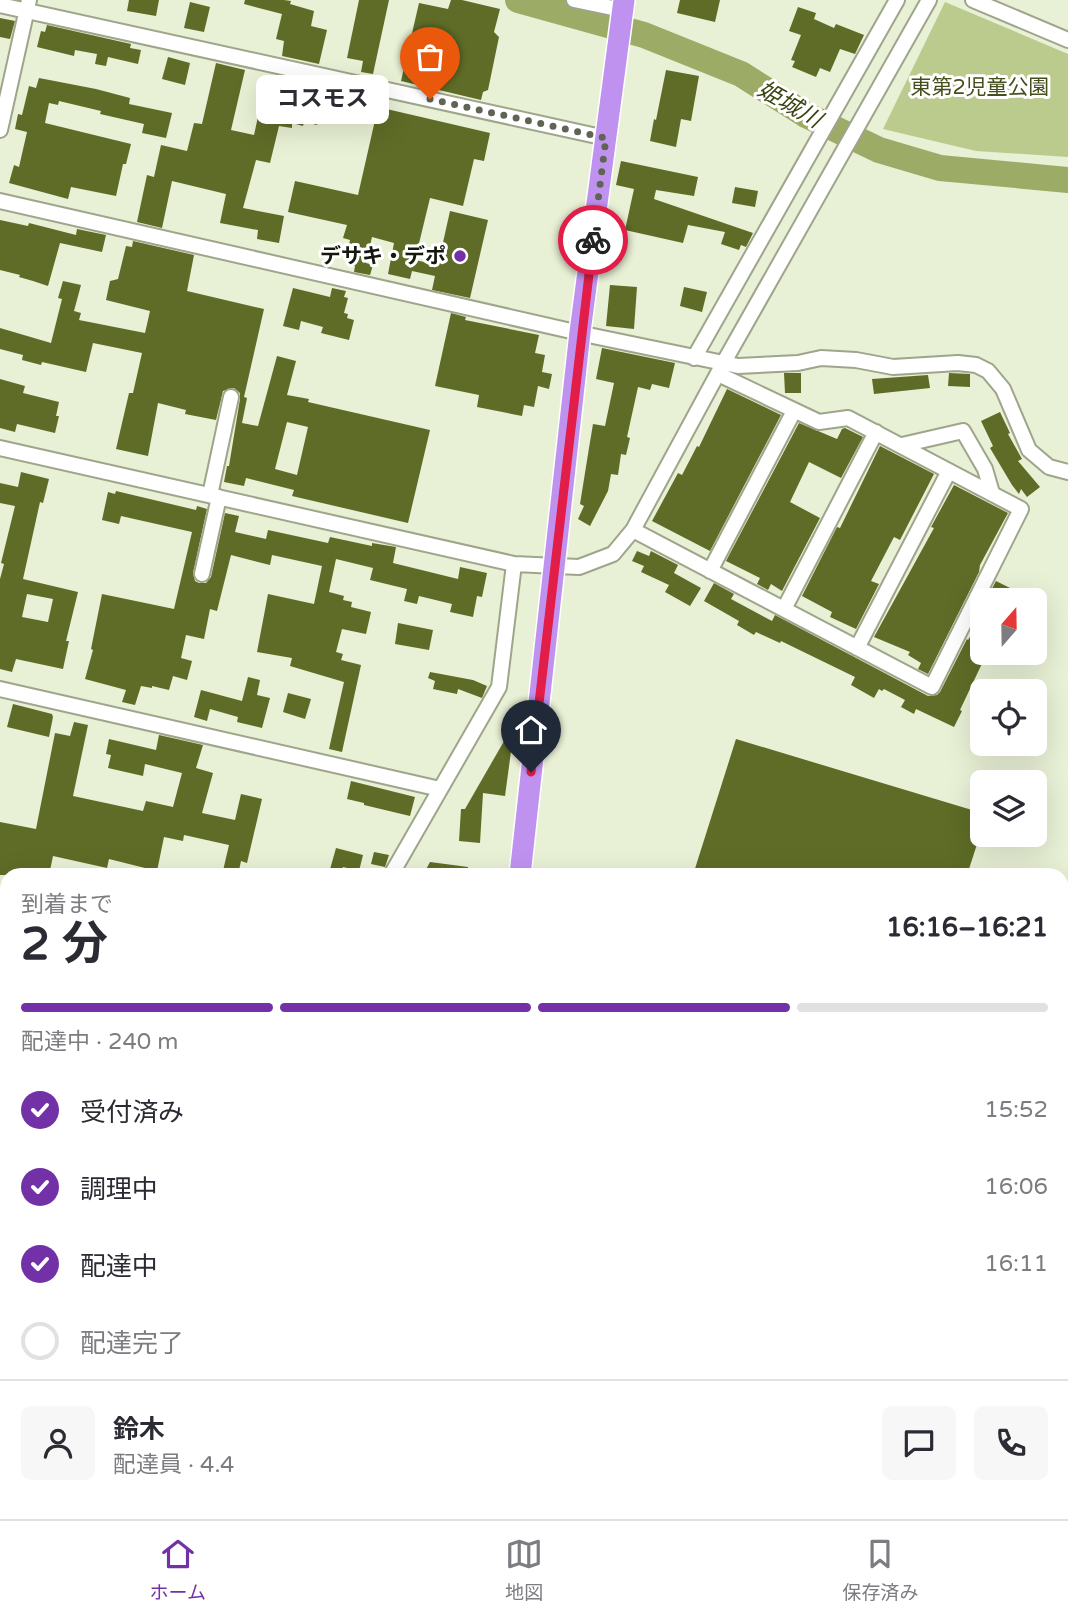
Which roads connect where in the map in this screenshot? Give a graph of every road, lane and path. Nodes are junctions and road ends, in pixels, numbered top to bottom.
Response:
1 (574, 0) edge
2 (897, 0) edge
3 (929, 0) edge
4 (973, 0) edge
5 (0, 5) edge
6 (28, 5) edge
7 (623, 5) edge
8 (1068, 40) edge
9 (0, 130) edge
10 (606, 138) junction
11 (0, 201) edge
12 (580, 332) junction
13 (694, 358) junction
14 (721, 368) junction
15 (231, 397) dead end
16 (794, 411) junction
17 (876, 432) junction
18 (902, 446) junction
19 (0, 447) edge
20 (948, 471) junction
21 (1068, 472) edge
22 (992, 493) junction
23 (215, 496) junction
24 (634, 530) junction
25 (514, 565) junction
26 (554, 566) junction
27 (710, 571) junction
28 (202, 574) dead end
29 (784, 609) junction
30 (858, 648) junction
31 (0, 689) edge
32 (440, 789) junction
33 (395, 868) edge
34 (521, 868) edge

1 - 7 street
2 - 13 street
3 - 14 street
4 - 8 street
5 - 6 street
6 - 9 street
6 - 10 street
7 - 10 highway
10 - 12 highway
11 - 12 street
12 - 13 street
12 - 26 highway
13 - 14 street
14 - 16 street
14 - 21 street
14 - 24 street
15 - 23 street
16 - 17 street
16 - 27 street
17 - 18 street
17 - 29 street
18 - 20 street
18 - 22 street
19 - 23 street
20 - 22 street
20 - 30 street
22 - 30 street
23 - 25 street
23 - 28 street
24 - 26 street
24 - 27 street
25 - 26 street
25 - 32 street
26 - 34 highway
27 - 29 street
29 - 30 street
31 - 32 street
32 - 33 street

